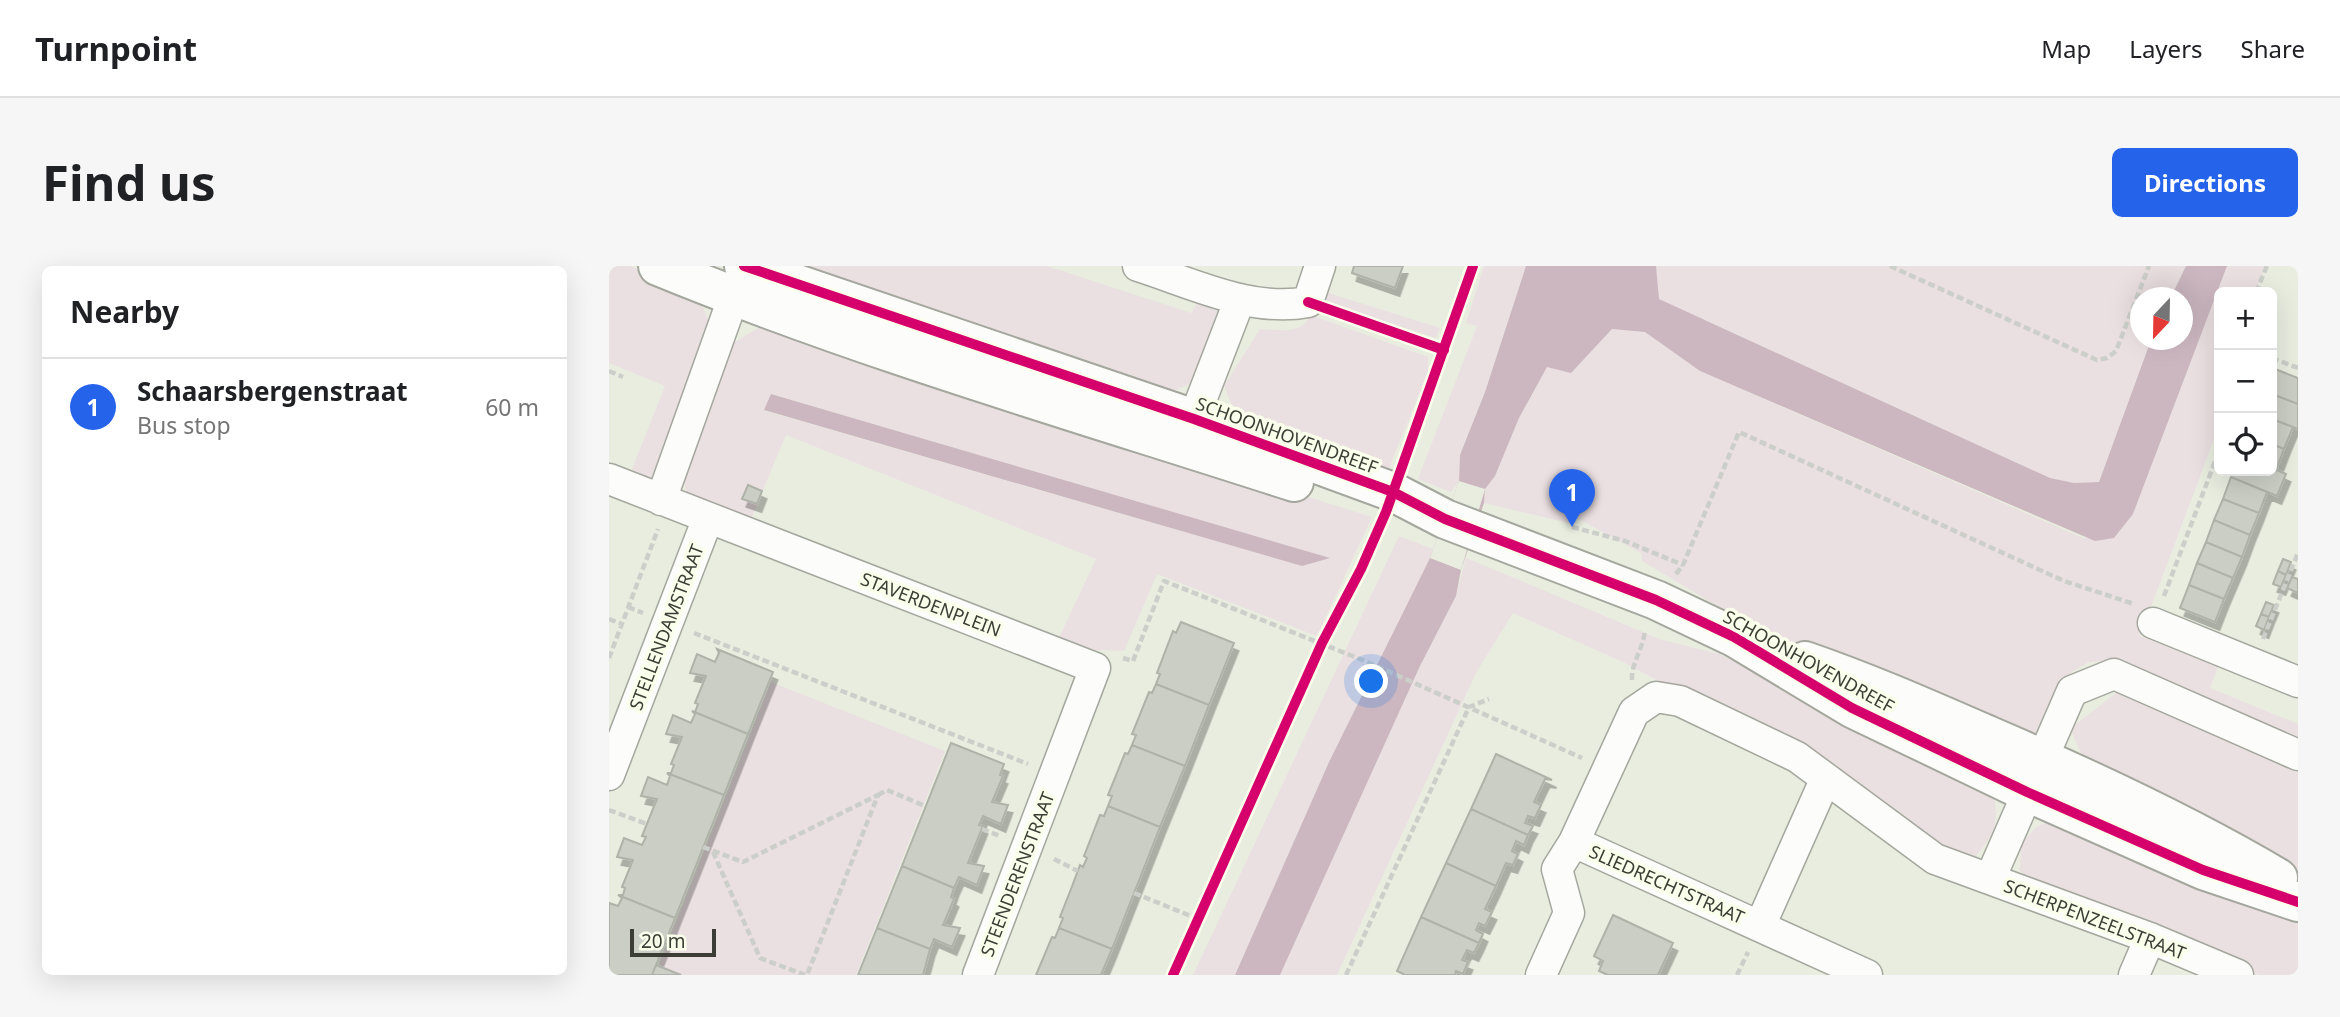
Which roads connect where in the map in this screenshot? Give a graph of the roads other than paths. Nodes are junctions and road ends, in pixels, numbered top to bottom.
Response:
1 (658, 266) edge
2 (1138, 266) edge
3 (1320, 266) edge
4 (740, 276) edge
5 (1240, 299) junction
6 (1189, 433) junction
7 (609, 479) edge
8 (664, 501) junction
9 (708, 518) junction
10 (2156, 617) road end
11 (2298, 682) edge
12 (2298, 755) edge
13 (1055, 774) joint
14 (609, 775) edge
15 (2035, 775) junction
16 (1825, 780) junction
17 (1574, 842) junction
18 (1990, 879) junction
19 (2298, 890) edge
20 (2298, 902) edge
21 (1760, 926) junction
22 (2151, 938) junction
23 (978, 975) edge
24 (1541, 975) edge
25 (1867, 975) edge
26 (2134, 975) edge
27 (2238, 975) edge

1 - 4 street, SCHOONHOVENDREEF
2 - 5 street
3 - 5 street
4 - 6 street, SCHOONHOVENDREEF
4 - 8 street
5 - 6 street
6 - 15 street, SCHOONHOVENDREEF
7 - 8 street, STAVERDENPLEIN
8 - 9 street, STAVERDENPLEIN
9 - 13 street, STAVERDENPLEIN
9 - 14 street, STELLENDAMSTRAAT
10 - 11 street
12 - 15 street
13 - 23 street, STEENDERENSTRAAT
15 - 18 street
15 - 19 street, SCHOONHOVENDREEF
15 - 20 street, SCHOONHOVENDREEF
16 - 17 street, SCHERPENZEELSTRAAT
16 - 18 street, SCHERPENZEELSTRAAT
16 - 21 street, SLIEDRECHTSTRAAT
17 - 21 street, SLIEDRECHTSTRAAT
17 - 24 street, SCHERPENZEELSTRAAT
18 - 22 street, SCHERPENZEELSTRAAT
21 - 25 street, SLIEDRECHTSTRAAT
22 - 26 street
22 - 27 street, SCHERPENZEELSTRAAT

